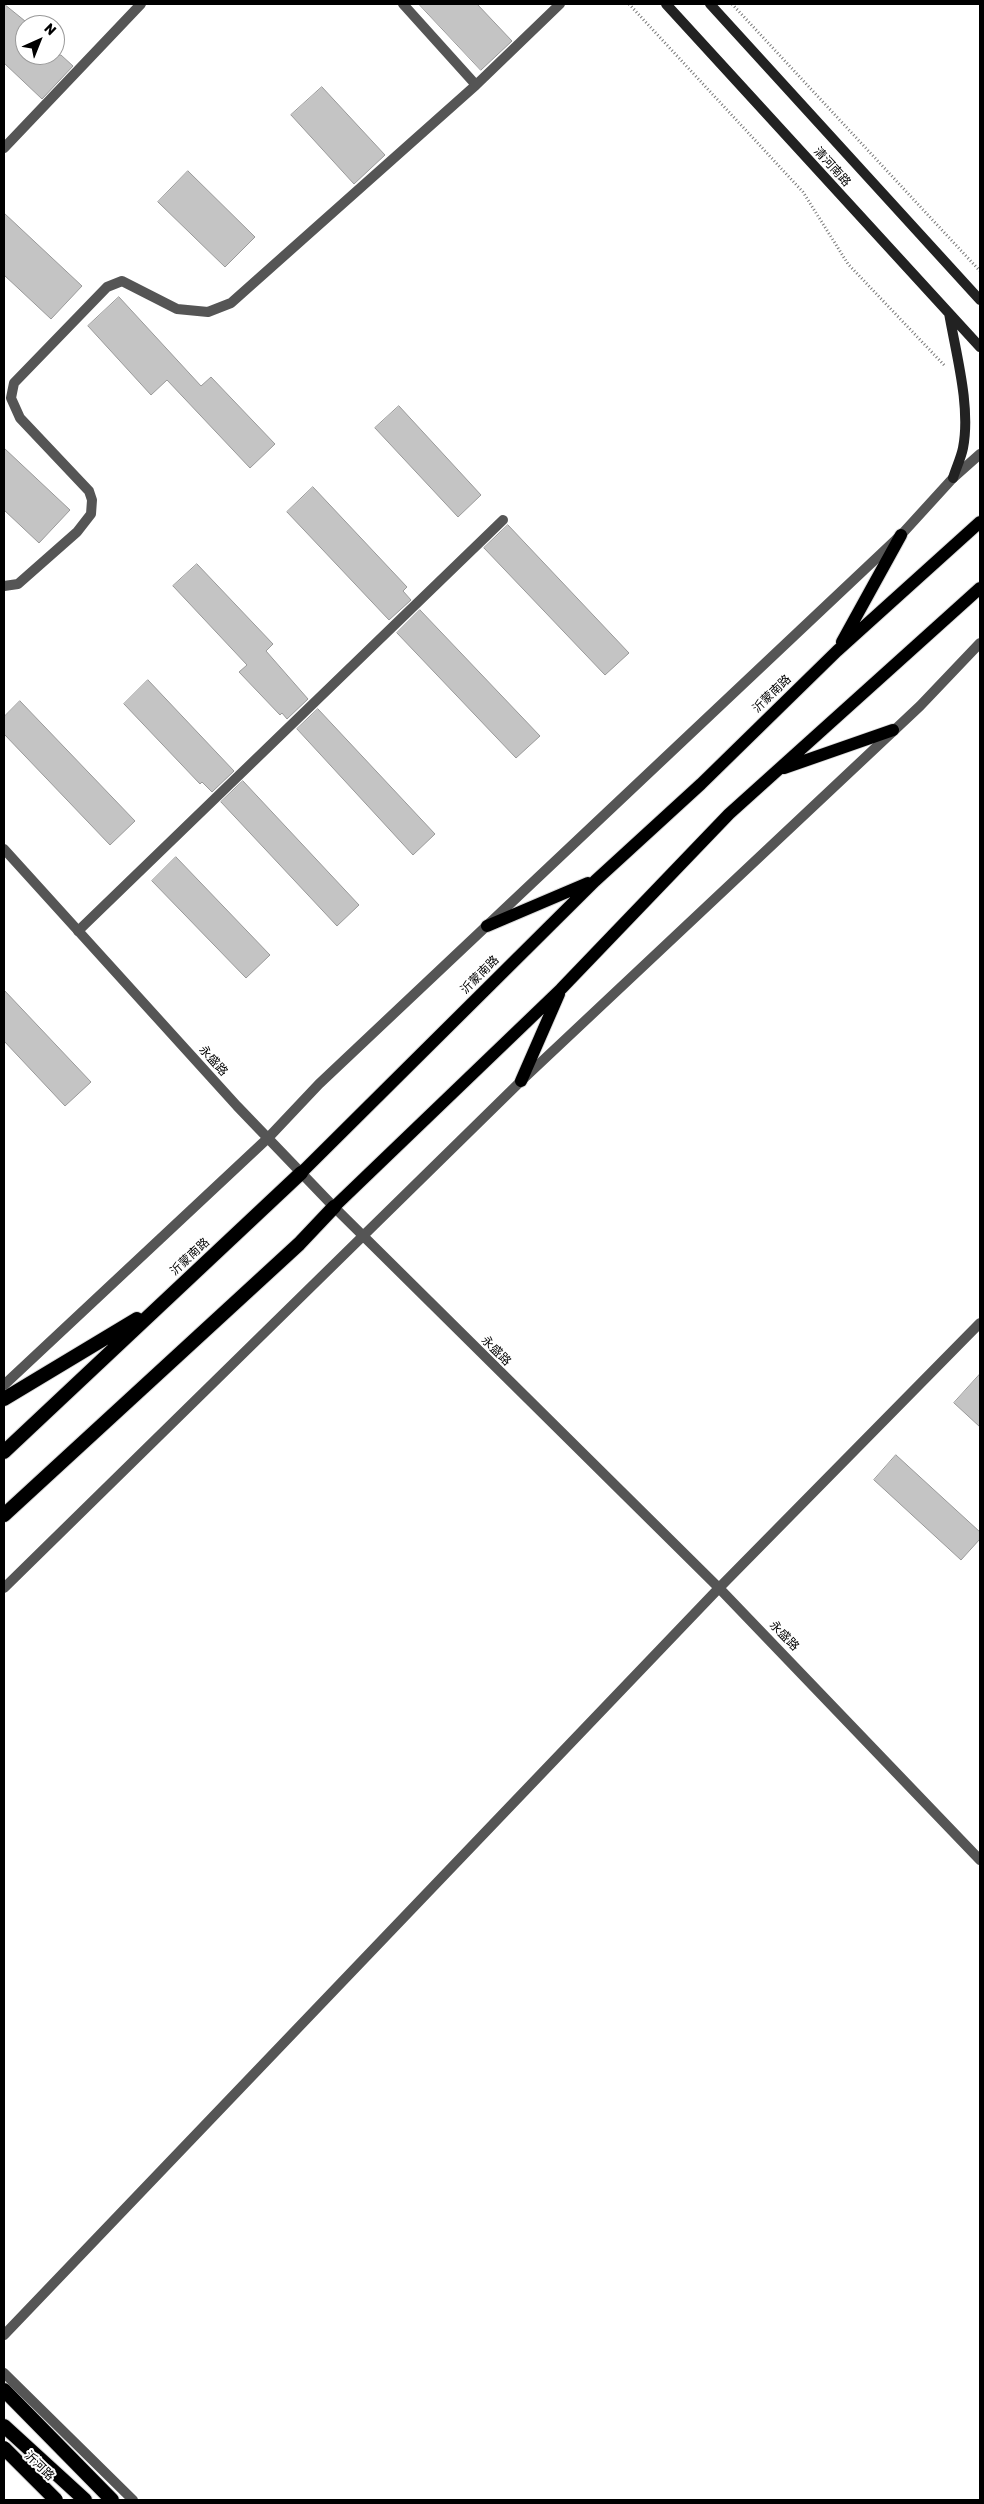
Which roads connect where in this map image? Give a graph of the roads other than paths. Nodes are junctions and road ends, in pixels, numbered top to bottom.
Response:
1 (141, 4) edge
2 (403, 4) edge
3 (560, 4) edge
4 (666, 4) edge
5 (710, 4) edge
6 (476, 84) junction
7 (4, 148) edge
8 (980, 300) edge
9 (948, 312) junction
10 (980, 347) edge
11 (980, 454) edge
12 (953, 478) junction
13 (503, 520) dead end
14 (980, 522) edge
15 (900, 535) junction
16 (4, 586) edge
17 (980, 588) edge
18 (980, 643) edge
19 (837, 651) junction
20 (893, 730) junction
21 (777, 771) junction
22 (4, 849) edge
23 (595, 880) junction
24 (487, 926) junction
25 (78, 931) junction
26 (561, 989) junction
27 (521, 1082) junction
28 (268, 1138) junction
29 (301, 1173) junction
30 (334, 1207) junction
31 (363, 1238) junction
32 (161, 1305) junction
33 (980, 1323) edge
34 (4, 1385) edge
35 (4, 1399) edge
36 (4, 1452) edge
37 (4, 1515) edge
38 (4, 1588) edge
39 (719, 1588) junction
40 (980, 1860) edge
41 (4, 2335) edge
42 (4, 2373) edge
43 (4, 2390) edge
44 (4, 2426) edge
45 (4, 2449) edge
46 (57, 2500) edge
47 (85, 2500) edge
48 (112, 2500) edge
49 (133, 2500) edge

1 - 7 street
2 - 6 street
3 - 6 street
4 - 9 main road, 清河南路
5 - 8 main road, 清河南路
6 - 16 street
9 - 10 main road, 清河南路
9 - 12 main road
11 - 12 street
12 - 15 street
13 - 25 street
14 - 19 main road, 沂蒙南路
15 - 19 main road
15 - 24 street
17 - 21 main road
18 - 20 street
19 - 23 main road, 沂蒙南路
20 - 21 main road
20 - 27 street
21 - 26 main road
22 - 25 street, 永盛路
23 - 24 main road
23 - 29 main road, 沂蒙南路
24 - 28 street
25 - 28 street, 永盛路
26 - 27 main road
26 - 30 main road
27 - 31 street
28 - 29 street, 永盛路
28 - 34 street
29 - 30 street, 永盛路
29 - 32 highway, 沂蒙南路
30 - 31 street, 永盛路
30 - 37 highway
31 - 38 street
31 - 39 street, 永盛路
32 - 35 highway
32 - 36 highway, 沂蒙南路
33 - 39 street
39 - 40 street, 永盛路
39 - 41 street
42 - 49 street
43 - 48 highway
44 - 47 highway
45 - 46 highway, bridge

